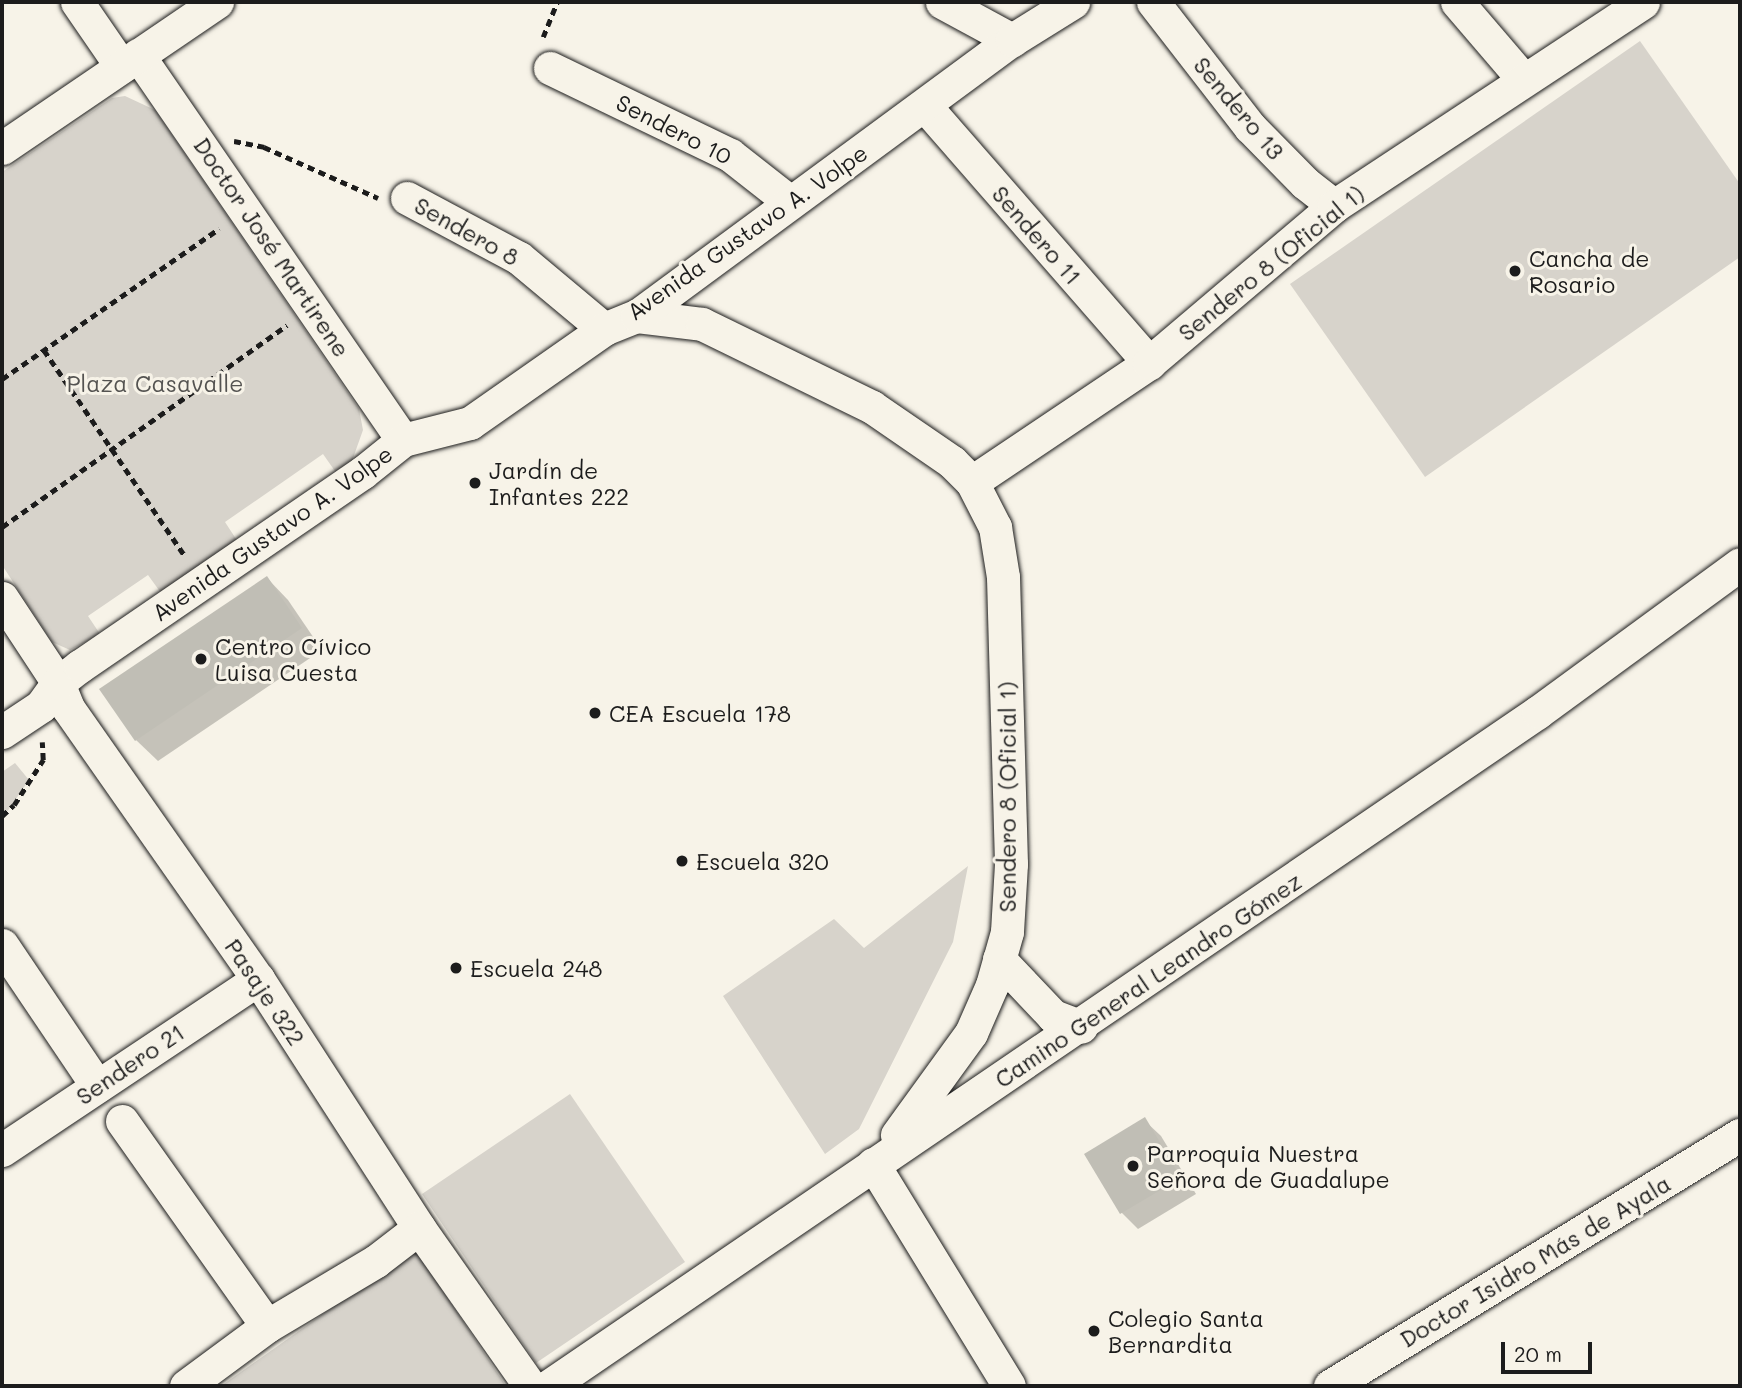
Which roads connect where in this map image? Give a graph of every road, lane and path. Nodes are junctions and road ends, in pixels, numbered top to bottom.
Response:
1 (77, 2) edge
2 (217, 2) edge
3 (943, 2) edge
4 (1073, 2) edge
5 (1153, 2) edge
6 (1457, 2) edge
7 (1643, 2) edge
8 (1012, 40) junction
9 (130, 61) junction
10 (550, 68) dead end
11 (1523, 79) junction
12 (926, 107) junction
13 (192, 131) junction
14 (2, 148) edge
15 (407, 198) joint
16 (790, 202) junction
17 (1334, 206) junction
18 (246, 210) junction
19 (313, 307) junction
20 (637, 316) junction
21 (604, 329) junction
22 (44, 350) junction
23 (1149, 363) junction
24 (2, 379) edge
25 (403, 440) junction
26 (112, 450) junction
27 (972, 482) junction
28 (2, 527) edge
29 (1740, 564) edge
30 (203, 582) junction
31 (2, 598) edge
32 (50, 694) junction
33 (2, 732) edge
34 (2, 816) edge
35 (2, 945) edge
36 (999, 959) junction
37 (258, 979) junction
38 (1081, 1027) junction
39 (97, 1086) junction
40 (122, 1121) dead end
41 (1740, 1135) edge
42 (2, 1150) edge
43 (873, 1164) junction
44 (419, 1228) junction
45 (267, 1326) junction
46 (186, 1386) edge
47 (530, 1386) edge
48 (549, 1386) edge
49 (1009, 1386) edge
50 (1330, 1386) edge

1 - 9 street, Doctor José Martirene
2 - 9 street
3 - 8 street
4 - 8 street, Avenida Gustavo A. Volpe
5 - 17 street, Sendero 13
6 - 11 street
7 - 11 street, Sendero 8 (Oficial 1)
8 - 12 street, Avenida Gustavo A. Volpe
9 - 13 street, Doctor José Martirene
9 - 14 street
10 - 16 street, Sendero 10
11 - 17 street, Sendero 8 (Oficial 1)
12 - 16 street, Avenida Gustavo A. Volpe
12 - 23 street, Sendero 11
13 - 15 path, Sendero 8
13 - 18 street, Doctor José Martirene
15 - 21 street, Sendero 8
16 - 20 street, Avenida Gustavo A. Volpe
17 - 23 street, Sendero 8 (Oficial 1)
18 - 19 street, Doctor José Martirene
18 - 22 path
19 - 25 street, Doctor José Martirene
19 - 26 path
20 - 21 street, Avenida Gustavo A. Volpe
20 - 27 street, Sendero 8 (Oficial 1)
21 - 25 street, Avenida Gustavo A. Volpe
22 - 24 path
22 - 26 path
23 - 27 street, Sendero 8 (Oficial 1)
25 - 30 street, Avenida Gustavo A. Volpe
26 - 28 path
26 - 30 path
27 - 36 street, Sendero 8 (Oficial 1)
29 - 38 street, Camino General Leandro Gómez
30 - 32 street, Avenida Gustavo A. Volpe
31 - 32 street, Pasaje 322
32 - 33 street, Avenida Gustavo A. Volpe
32 - 34 path
32 - 37 street, Pasaje 322
35 - 39 street
36 - 38 street
36 - 43 street, Sendero 8 (Oficial 1)
37 - 39 street, Sendero 21
37 - 44 street, Pasaje 322
38 - 43 street, Camino General Leandro Gómez
39 - 42 street, Sendero 21
40 - 45 street
41 - 50 street, Doctor Isidro Más de Ayala
43 - 48 street, Camino General Leandro Gómez
43 - 49 street
44 - 45 street
44 - 47 street, Pasaje 322
45 - 46 street

